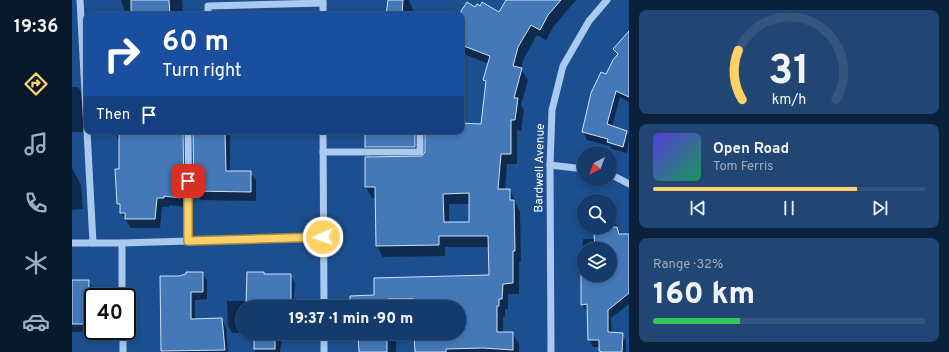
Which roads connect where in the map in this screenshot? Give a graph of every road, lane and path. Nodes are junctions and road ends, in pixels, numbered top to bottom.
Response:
1 (80, 0) edge
2 (607, 0) edge
3 (323, 2) edge
4 (208, 12) edge
5 (84, 74) edge
6 (87, 134) edge
7 (188, 134) edge
8 (323, 134) edge
9 (420, 134) edge
10 (323, 152) junction
11 (550, 164) junction
12 (577, 167) edge
13 (617, 178) edge
14 (629, 184) edge
15 (323, 237) junction
16 (188, 241) junction
17 (93, 242) junction
18 (72, 243) edge
19 (122, 243) junction
20 (122, 288) edge
21 (324, 300) edge
22 (123, 340) edge
23 (324, 340) edge
24 (123, 352) edge
25 (324, 352) edge
26 (552, 352) edge

1 - 5 street
2 - 11 street, Bardwell Avenue
3 - 4 street
6 - 17 street
7 - 16 street
8 - 10 street
9 - 10 street
10 - 15 street
11 - 12 street
11 - 26 street, Bardwell Avenue
13 - 14 street
15 - 16 street
15 - 21 street
16 - 19 street
17 - 18 street
17 - 19 street
19 - 20 street
22 - 24 street
23 - 25 street

